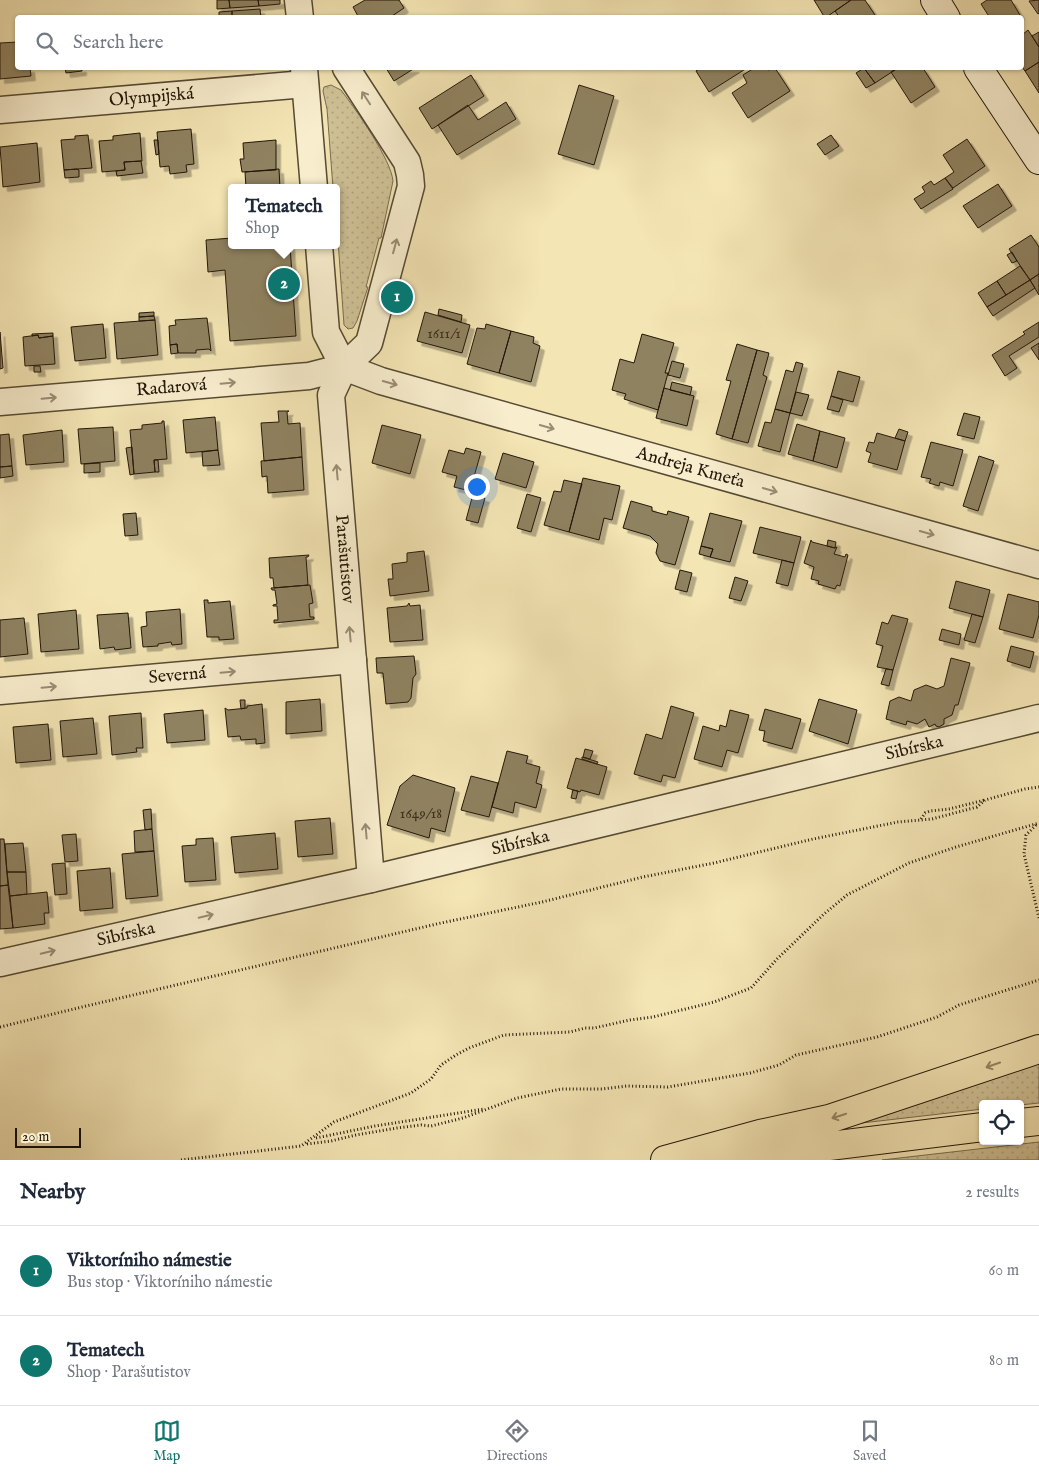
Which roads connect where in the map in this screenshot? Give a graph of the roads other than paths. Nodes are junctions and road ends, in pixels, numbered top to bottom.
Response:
1 (298, 0) edge
2 (934, 0) edge
3 (300, 15) edge
4 (944, 15) edge
5 (347, 70) edge
6 (979, 70) edge
7 (304, 76) edge
8 (0, 110) edge
9 (1039, 160) edge
10 (314, 184) edge
11 (319, 249) edge
12 (344, 367) junction
13 (0, 402) edge
14 (1039, 565) edge
15 (353, 660) junction
16 (0, 691) edge
17 (1039, 718) edge
18 (371, 879) junction
19 (0, 963) edge
20 (1039, 1049) edge
21 (1039, 1121) edge
22 (1024, 1123) edge
23 (979, 1127) edge
24 (666, 1160) edge
25 (716, 1160) edge

1 - 3 street
2 - 4 street
12 -> 5 street
6 - 9 street
7 - 8 street, Olympijská
7 - 10 street
11 - 12 street
13 -> 12 street, Radarová
12 -> 14 street, Andreja Kmeťa
15 -> 12 street, Parašutistov
16 -> 15 street, Severná
18 -> 15 street, Parašutistov
17 - 18 street, Sibírska
19 -> 18 street, Sibírska
20 -> 24 main road
21 - 22 main road
23 - 25 main road

